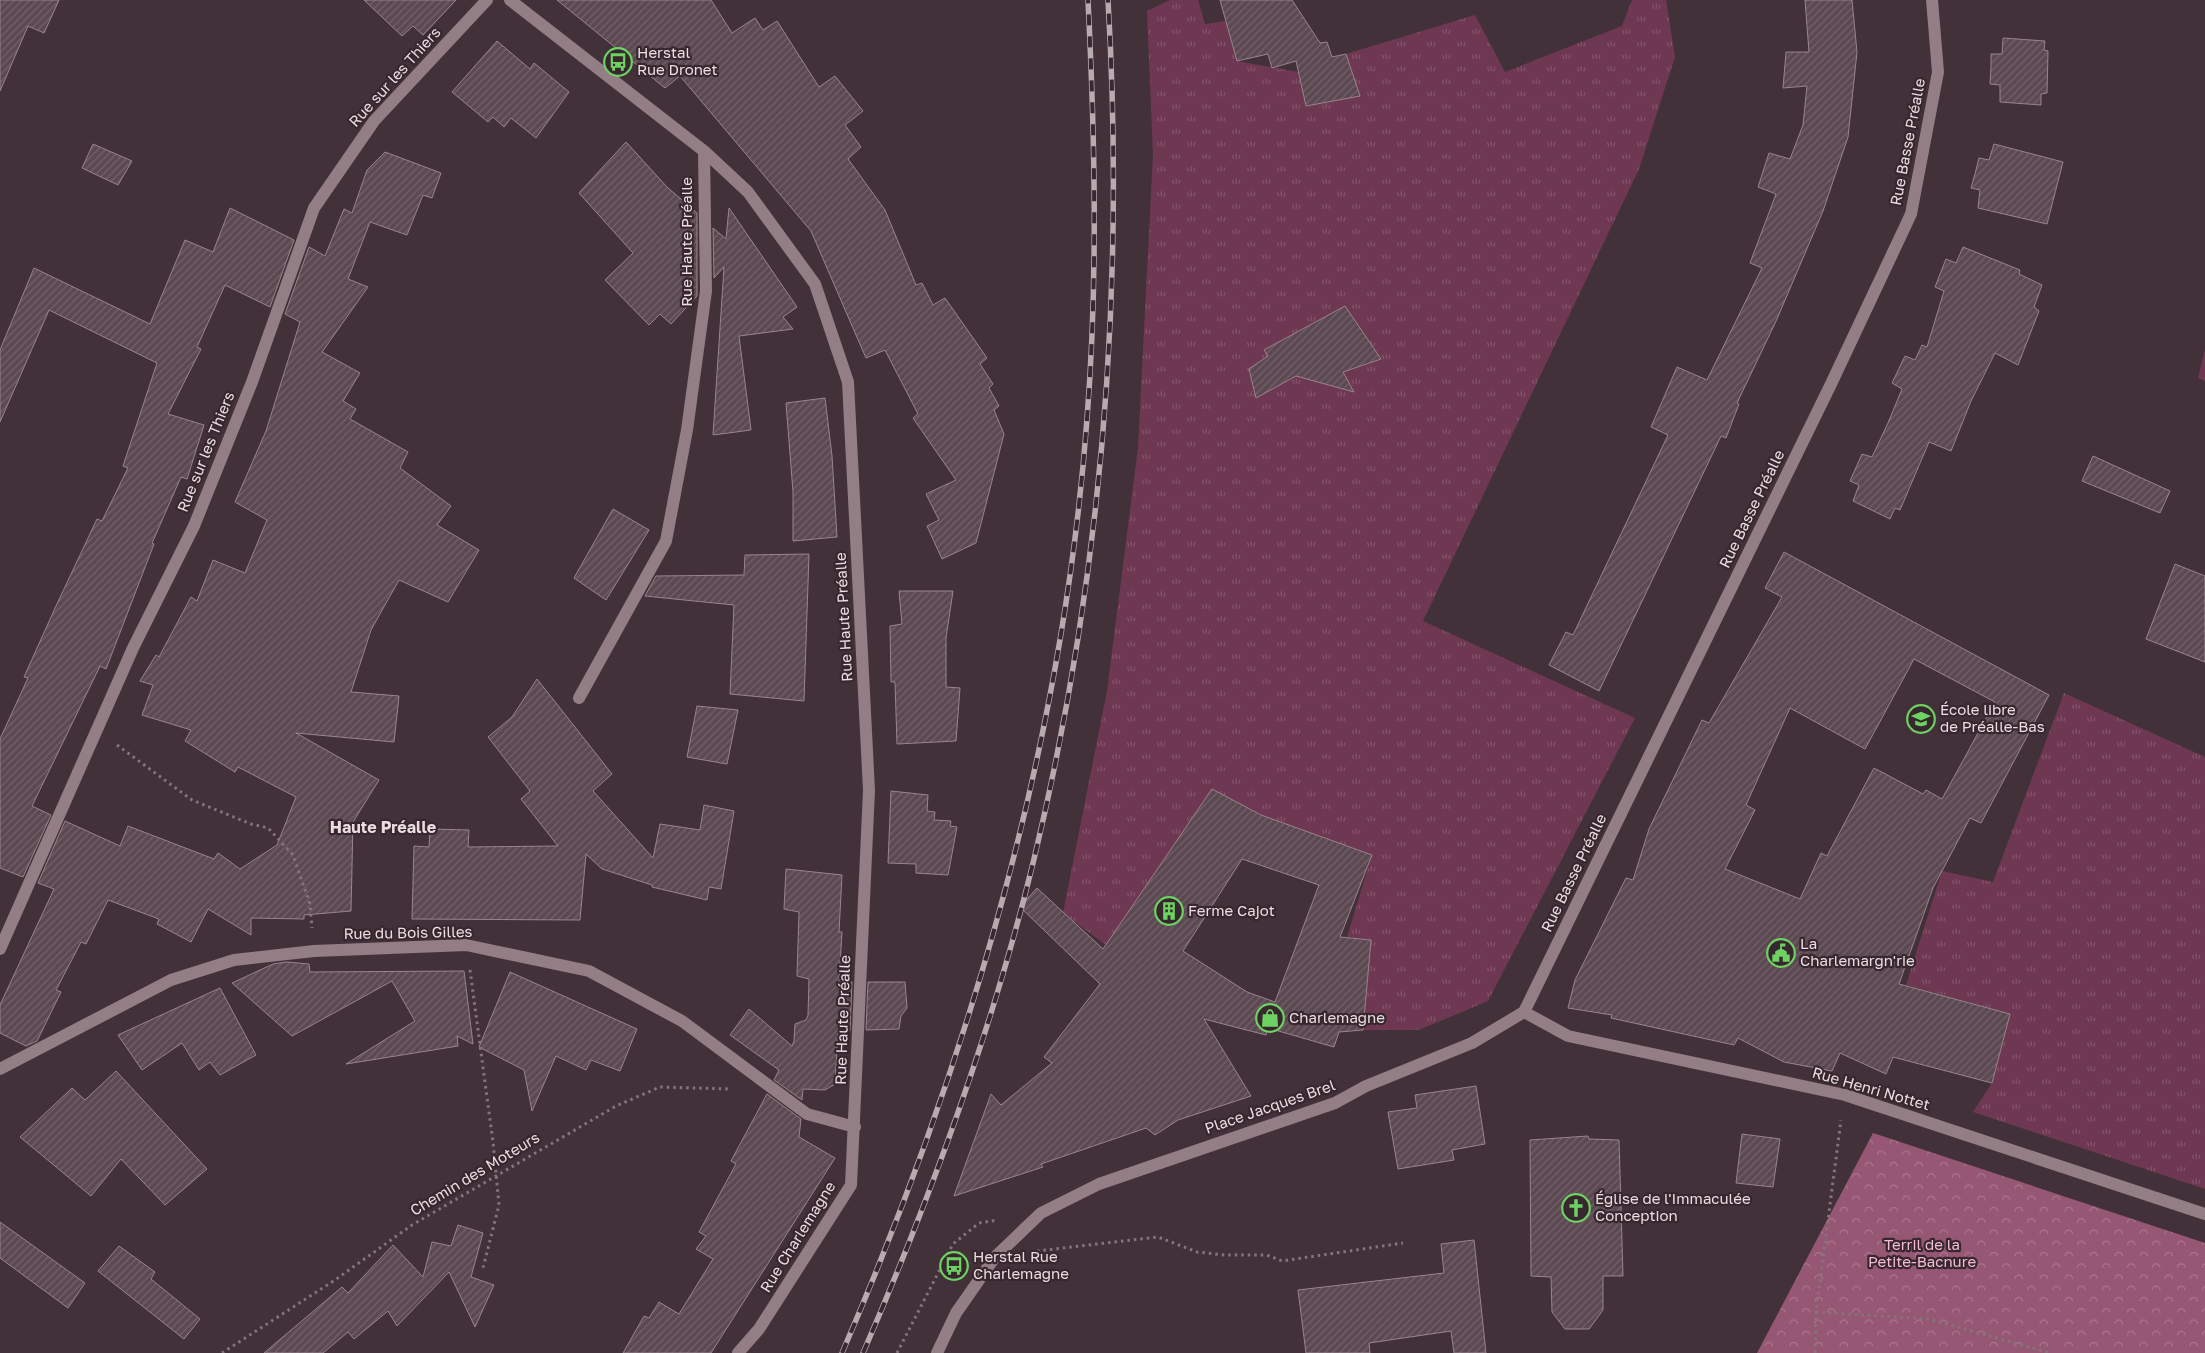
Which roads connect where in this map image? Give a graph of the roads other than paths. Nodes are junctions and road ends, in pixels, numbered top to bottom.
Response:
1 (487, 0) edge
2 (510, 0) edge
3 (1932, 0) edge
4 (704, 152) junction
5 (579, 698) dead end
6 (0, 949) edge
7 (1524, 1012) junction
8 (0, 1069) edge
9 (855, 1127) junction
10 (2205, 1214) edge
11 (738, 1353) edge
12 (937, 1353) edge

1 - 6 street, Rue sur les Thiers
2 - 4 street, Rue Haute Préalle
3 - 7 street, Rue Basse Préalle
4 - 5 street, Rue Haute Préalle
4 - 9 street, Rue Haute Préalle
7 - 10 street, Rue Henri Nottet
7 - 12 street, Place Jacques Brel
8 - 9 street, Rue du Bois Gilles
9 - 11 street, Rue Charlemagne

